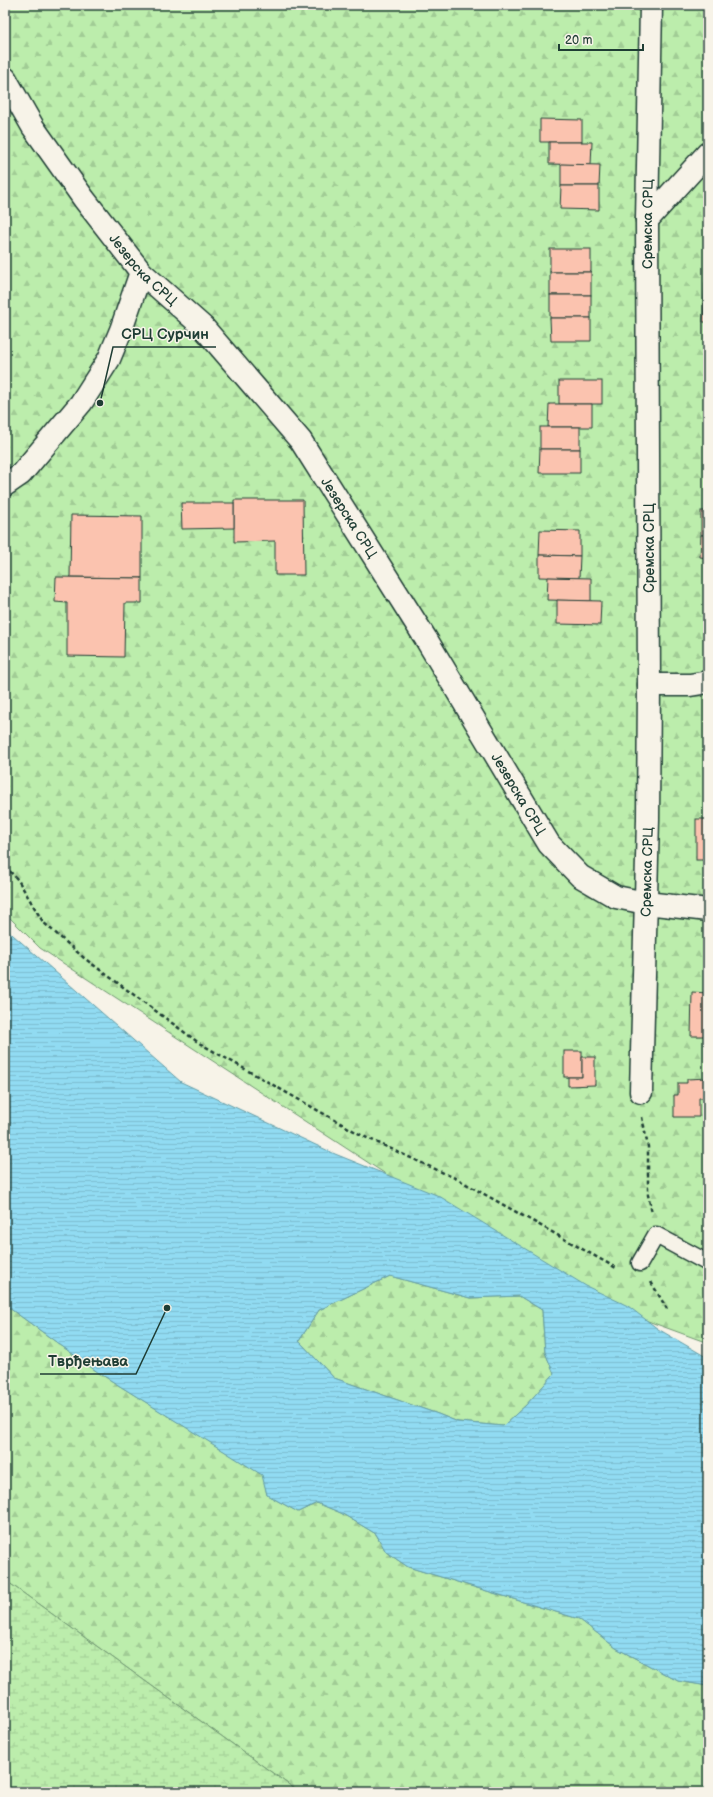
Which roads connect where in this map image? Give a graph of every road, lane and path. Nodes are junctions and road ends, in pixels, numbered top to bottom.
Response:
1 (651, 5) edge
2 (5, 78) edge
3 (708, 153) edge
4 (647, 220) junction
5 (141, 272) junction
6 (5, 485) edge
7 (708, 682) edge
8 (649, 685) junction
9 (5, 866) edge
10 (646, 903) junction
11 (708, 910) edge
12 (641, 1092) joint
13 (656, 1235) junction
14 (640, 1263) junction
15 (708, 1263) edge
16 (667, 1309) dead end

1 - 4 street, Сремска СРЦ
2 - 5 street, Језерска СРЦ
3 - 4 street
4 - 8 street, Сремска СРЦ
5 - 6 street
5 - 10 street, Језерска СРЦ
7 - 8 street
8 - 10 street, Сремска СРЦ
9 - 14 path
10 - 11 street, Језерска СРЦ
10 - 12 street, Сремска СРЦ
12 - 13 path
13 - 14 lane
13 - 15 lane
14 - 16 path

